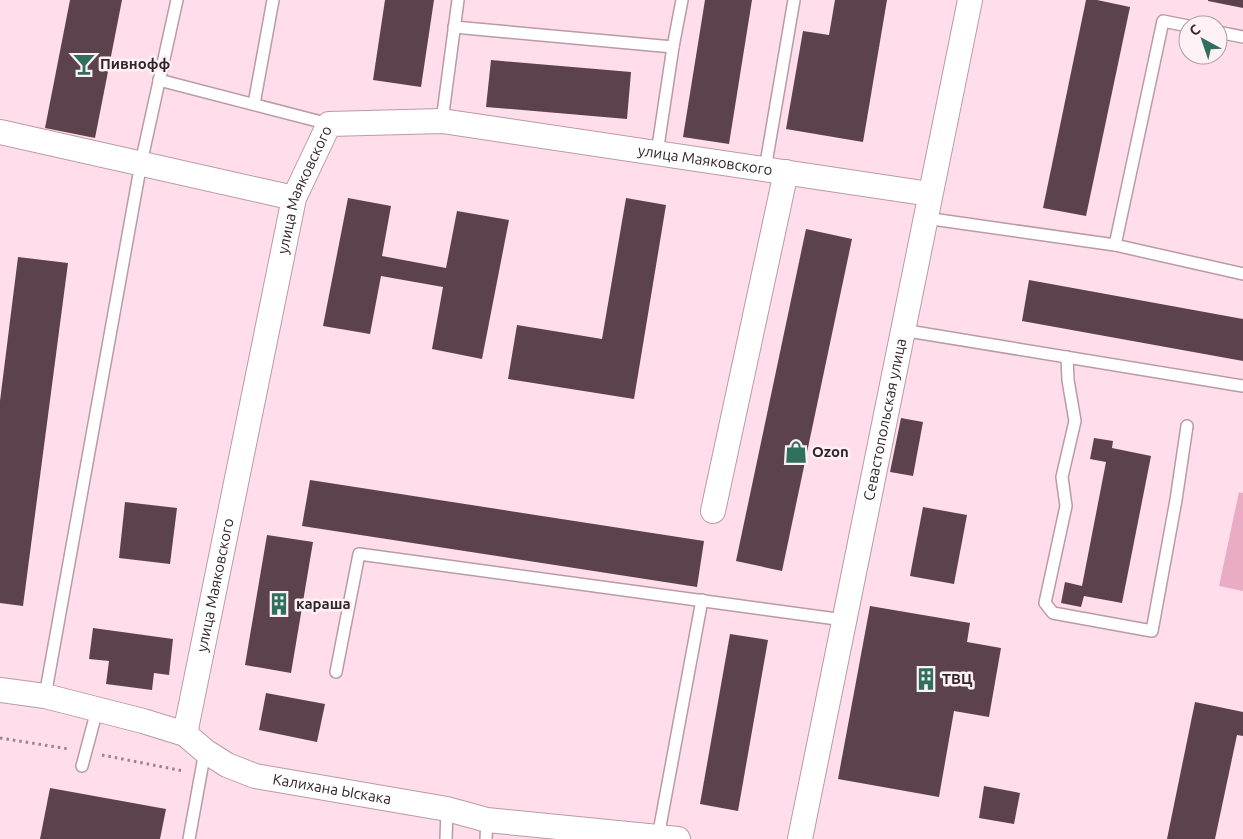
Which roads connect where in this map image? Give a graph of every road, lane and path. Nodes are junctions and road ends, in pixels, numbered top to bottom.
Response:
1 (177, 0) edge
2 (273, 0) edge
3 (458, 0) edge
4 (682, 0) edge
5 (794, 0) edge
6 (970, 0) edge
7 (1178, 24) edge
8 (454, 26) junction
9 (1228, 34) edge
10 (1243, 37) edge
11 (672, 47) junction
12 (159, 80) junction
13 (254, 104) junction
14 (442, 121) junction
15 (328, 124) junction
16 (0, 132) edge
17 (657, 153) junction
18 (141, 163) junction
19 (776, 171) junction
20 (930, 194) junction
21 (294, 198) junction
22 (925, 218) junction
23 (1115, 245) junction
24 (1243, 274) edge
25 (902, 330) junction
26 (1067, 357) junction
27 (1243, 386) edge
28 (1187, 426) dead end
29 (713, 511) dead end
30 (702, 600) junction
31 (844, 620) junction
32 (336, 672) dead end
33 (0, 690) edge
34 (45, 696) junction
35 (98, 710) junction
36 (185, 734) junction
37 (205, 750) junction
38 (82, 766) dead end
39 (447, 809) junction
40 (487, 829) edge
41 (668, 838) edge
42 (189, 839) edge
43 (446, 839) edge
44 (800, 839) edge

1 - 12 lane
2 - 13 lane
3 - 8 lane
4 - 11 lane
5 - 19 lane
6 - 20 street, Севастопольская улица
7 - 23 lane
8 - 11 lane
8 - 14 lane
9 - 10 lane
11 - 17 lane
12 - 13 lane
12 - 18 lane
13 - 15 lane
14 - 15 street, улица Маяковского
14 - 17 street, улица Маяковского
15 - 21 street, улица Маяковского
16 - 18 street
17 - 19 street, улица Маяковского
18 - 21 street
18 - 34 lane
19 - 20 street, улица Маяковского
19 - 29 street
20 - 22 street, Севастопольская улица
21 - 36 street, улица Маяковского
22 - 23 lane
22 - 25 street, Севастопольская улица
23 - 24 lane
25 - 26 lane
25 - 31 street, Севастопольская улица
26 - 27 lane
26 - 28 lane
30 - 31 lane
30 - 32 lane
30 - 41 lane
31 - 44 street, Севастопольская улица
33 - 34 street, Калихана Ыскака
34 - 35 street, Калихана Ыскака
35 - 36 street, Калихана Ыскака
35 - 38 lane
36 - 37 street, Калихана Ыскака
37 - 39 street, Калихана Ыскака
37 - 42 lane
39 - 40 street, Калихана Ыскака
39 - 43 lane
40 - 41 street, Калихана Ыскака

